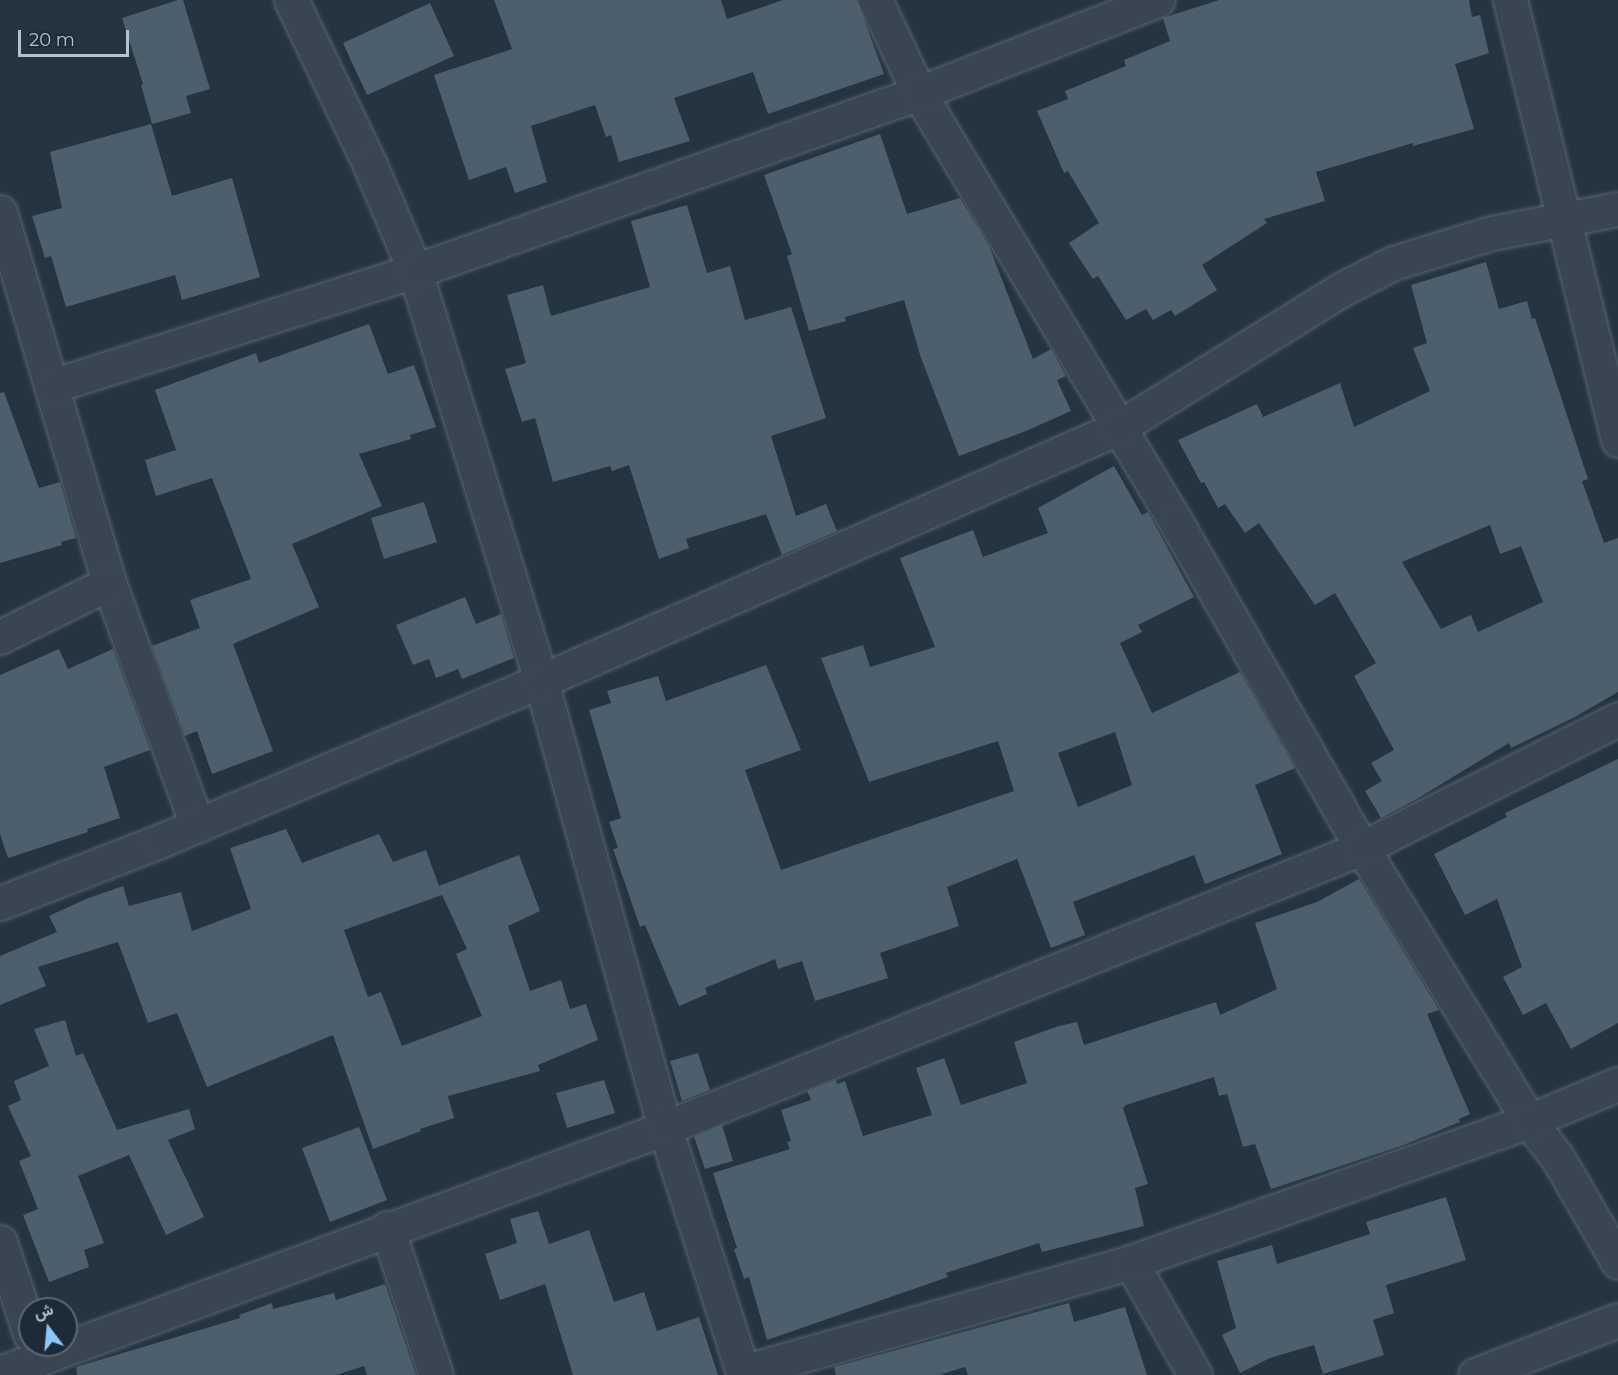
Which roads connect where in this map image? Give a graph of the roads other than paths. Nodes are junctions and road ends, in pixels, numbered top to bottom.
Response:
1 (291, 0) edge
2 (875, 0) edge
3 (1158, 0) edge
4 (1510, 0) edge
5 (919, 93) junction
6 (1618, 209) edge
7 (0, 212) edge
8 (1564, 221) junction
9 (415, 271) junction
10 (13, 305) edge
11 (52, 386) junction
12 (1118, 428) junction
13 (1618, 440) edge
14 (109, 583) junction
15 (0, 637) edge
16 (541, 681) junction
17 (1618, 719) edge
18 (197, 825) junction
19 (1362, 848) junction
20 (0, 903) edge
21 (1618, 1084) edge
22 (1529, 1121) junction
23 (665, 1128) junction
24 (387, 1228) junction
25 (0, 1242) edge
26 (1131, 1262) junction
27 (1618, 1262) edge
28 (18, 1298) edge
29 (1618, 1320) edge
30 (78, 1338) edge
31 (29, 1357) edge
32 (0, 1373) edge
33 (743, 1373) edge
34 (436, 1375) edge
35 (1195, 1375) edge
36 (1475, 1375) edge

1 - 9 street
2 - 5 street
3 - 5 street
4 - 8 street
5 - 9 street
5 - 12 street
6 - 8 street
7 - 10 street
8 - 12 street
8 - 13 street
9 - 11 street
9 - 16 street
10 - 11 street
11 - 14 street
12 - 16 street
12 - 19 street
14 - 15 street
14 - 18 street
16 - 18 street
16 - 23 street
17 - 19 street
18 - 20 street
19 - 22 street
19 - 23 street
21 - 22 street
22 - 26 street
22 - 27 street
23 - 24 street
23 - 33 street
24 - 30 street
24 - 34 street
25 - 28 street
26 - 33 street
26 - 35 street
29 - 36 street
31 - 32 street

